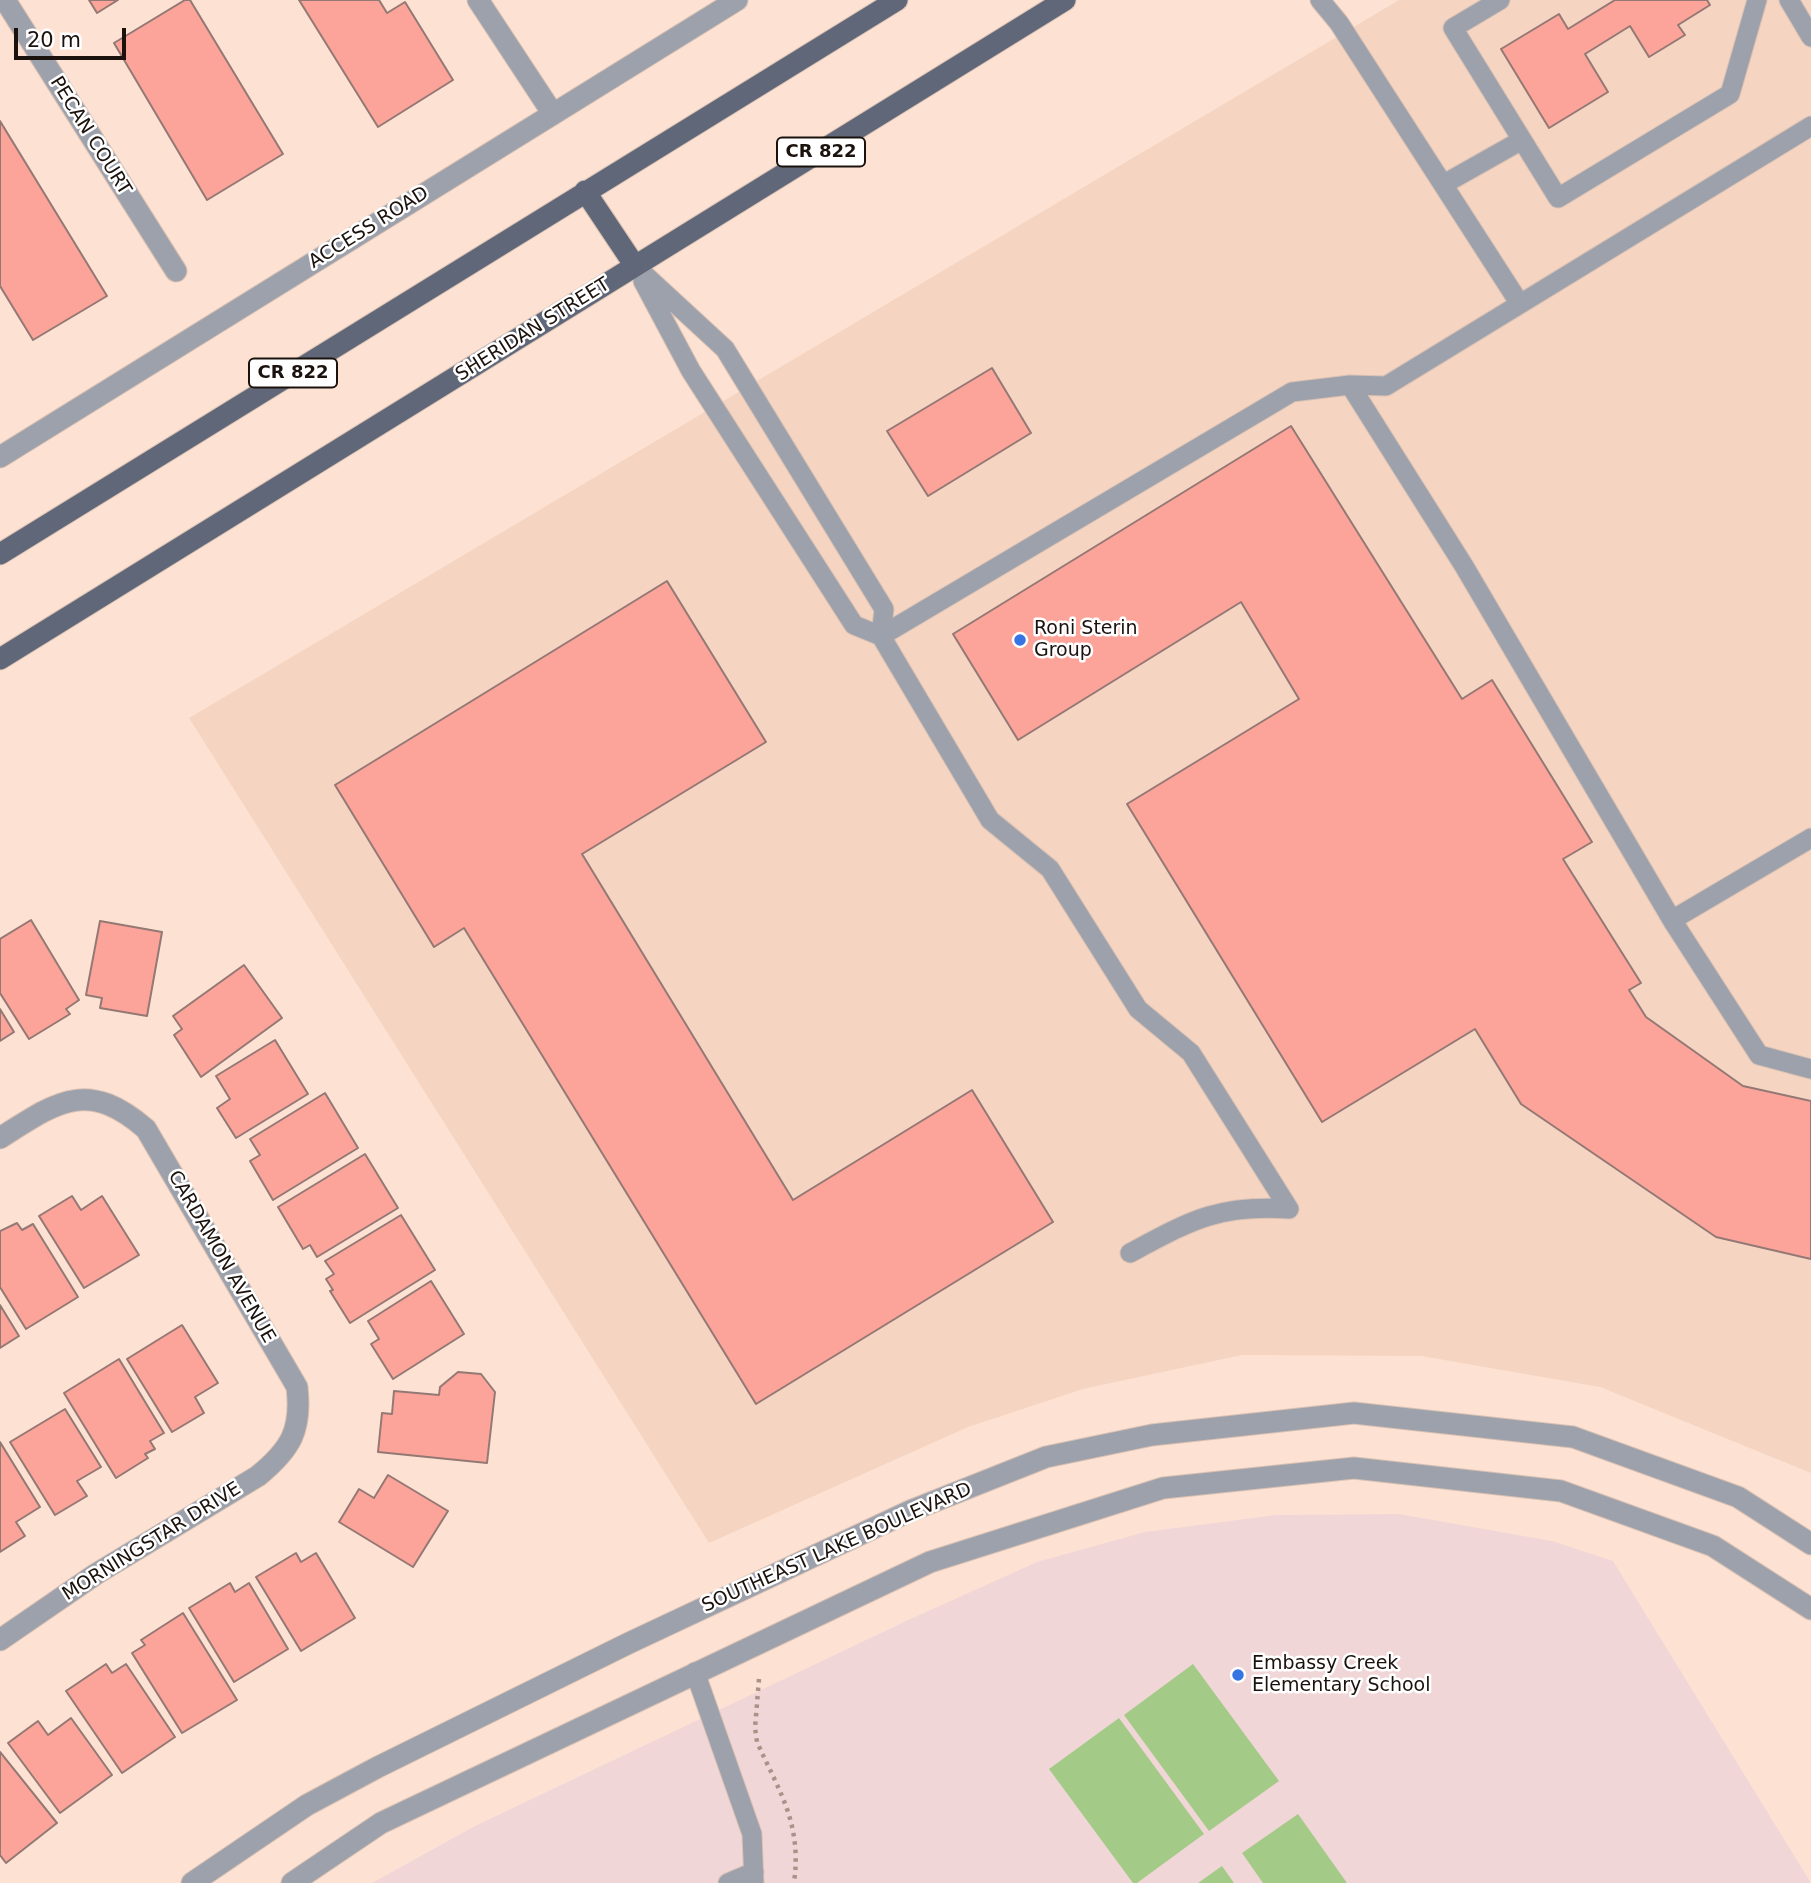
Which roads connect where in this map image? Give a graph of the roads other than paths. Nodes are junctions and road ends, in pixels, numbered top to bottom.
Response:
1 (5, 0) edge
2 (478, 0) edge
3 (737, 0) edge
4 (897, 0) edge
5 (1065, 0) edge
6 (1320, 0) edge
7 (1500, 0) edge
8 (1756, 0) edge
9 (1789, 0) edge
10 (1811, 37) edge
11 (553, 114) junction
12 (1811, 126) edge
13 (1522, 140) junction
14 (1444, 184) junction
15 (585, 191) junction
16 (635, 266) junction
17 (176, 271) dead end
18 (1520, 304) junction
19 (1350, 385) junction
20 (0, 457) edge
21 (0, 554) edge
22 (881, 636) junction
23 (0, 659) edge
24 (1811, 838) edge
25 (1672, 920) junction
26 (1811, 1069) edge
27 (0, 1138) edge
28 (1130, 1253) dead end
29 (294, 1435) joint
30 (1811, 1544) edge
31 (1811, 1609) edge
32 (0, 1640) edge
33 (695, 1672) junction
34 (754, 1878) edge
35 (192, 1883) edge
36 (292, 1883) edge
37 (728, 1883) edge

1 - 17 street, PECAN COURT
2 - 11 street
3 - 11 street, ACCESS ROAD
4 - 15 main road, CR 822
5 - 16 main road, SHERIDAN STREET / CR 822
6 - 14 lane
7 - 13 lane
8 - 13 lane
9 - 10 lane
11 - 20 street, ACCESS ROAD
12 - 18 lane
13 - 14 lane
14 - 18 lane
15 - 16 main road
15 - 21 main road, CR 822
16 - 22 lane
16 - 22 lane
16 - 23 main road, SHERIDAN STREET / CR 822
18 - 19 lane
19 - 22 lane
19 - 25 lane
22 - 28 lane
24 - 25 lane
25 - 26 lane
27 - 29 street, CARDAMON AVENUE
29 - 32 street, MORNINGSTAR DRIVE
30 - 35 street, SOUTHEAST LAKE BOULEVARD
31 - 33 street
33 - 34 lane
33 - 36 street
34 - 37 lane

